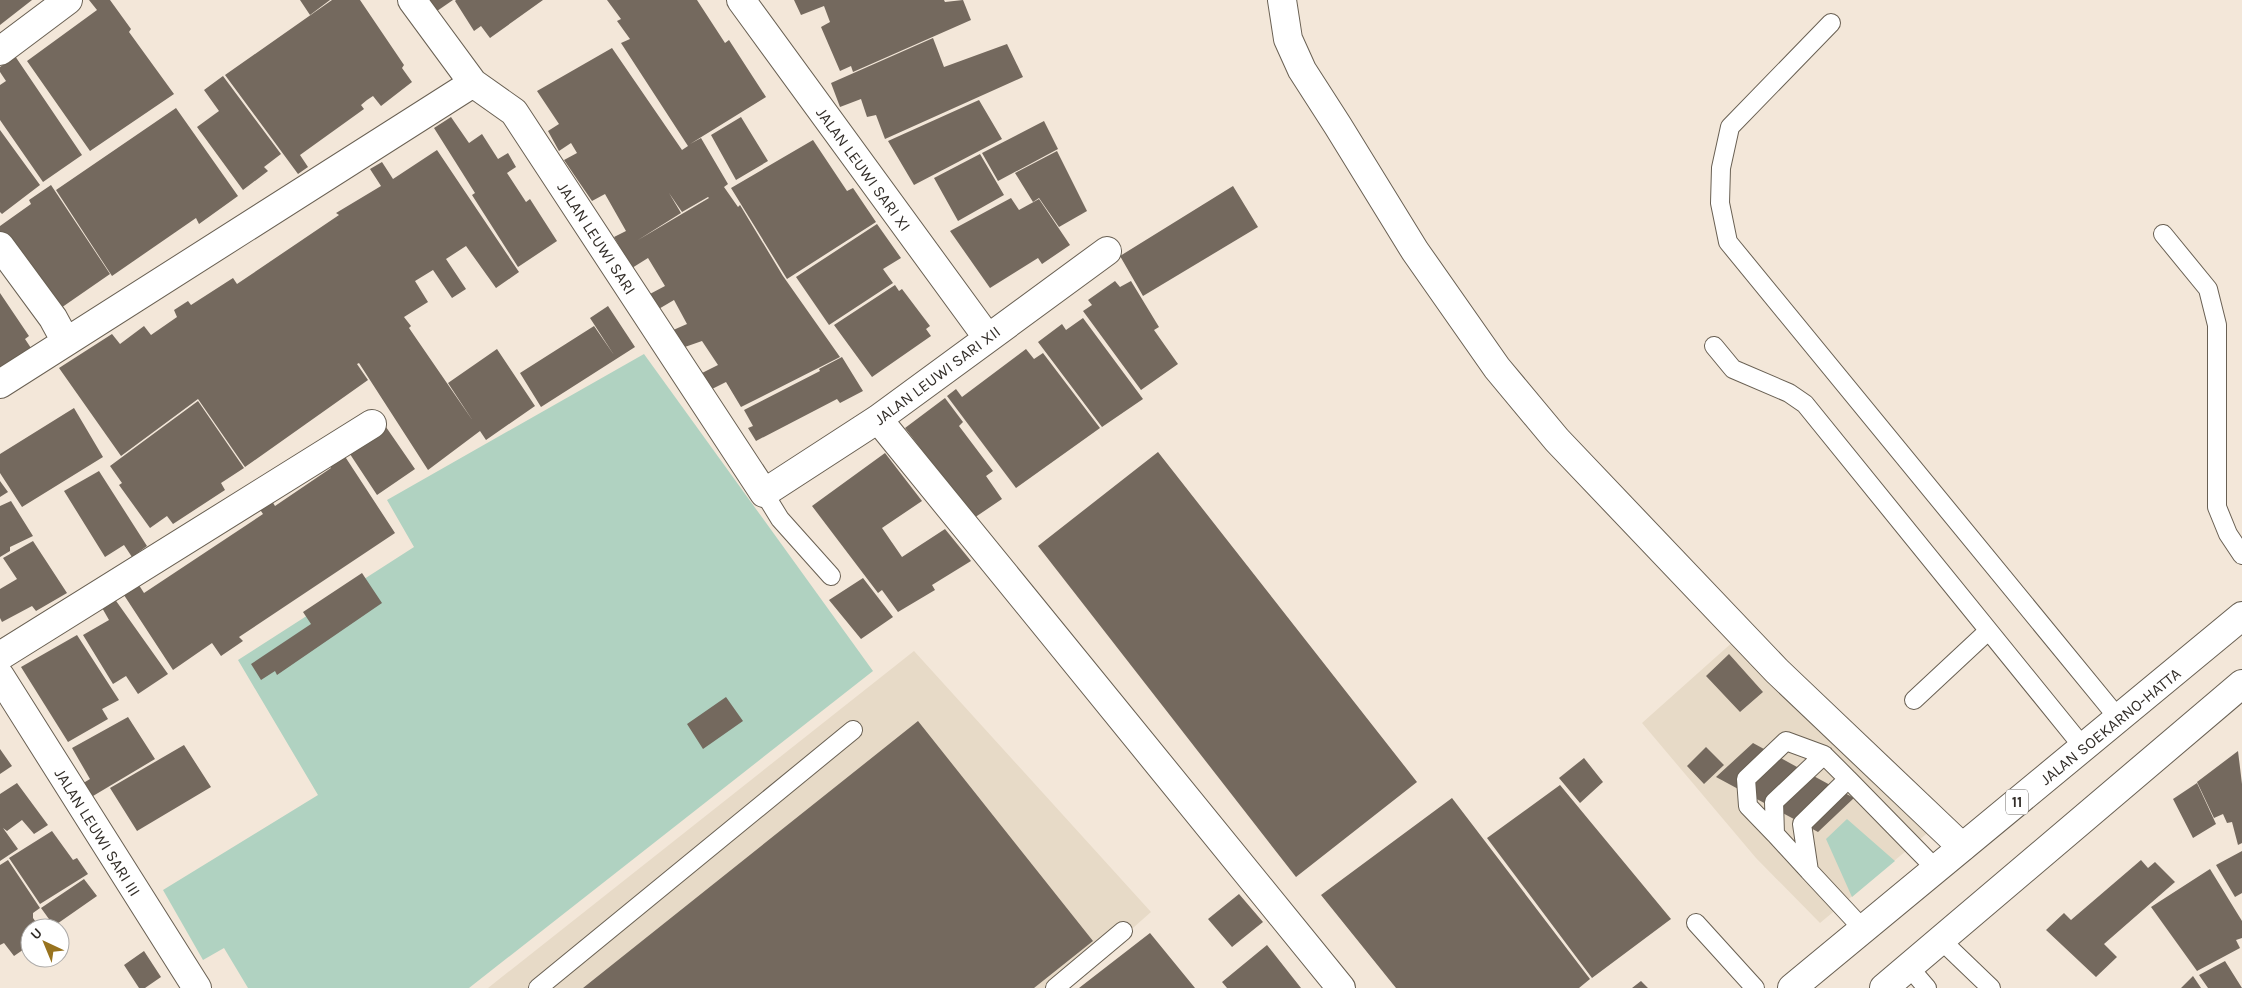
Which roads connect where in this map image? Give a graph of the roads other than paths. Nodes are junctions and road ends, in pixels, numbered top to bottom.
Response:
1 (68, 0) edge
2 (412, 0) edge
3 (741, 0) edge
4 (1282, 0) edge
5 (1831, 23) dead end
6 (0, 51) edge
7 (473, 83) junction
8 (2163, 234) dead end
9 (0, 246) edge
10 (1107, 251) dead end
11 (987, 338) junction
12 (66, 342) junction
13 (1714, 346) dead end
14 (0, 384) edge
15 (878, 419) junction
16 (372, 424) dead end
17 (764, 492) junction
18 (2242, 554) edge
19 (831, 576) dead end
20 (2242, 616) edge
21 (1987, 632) junction
22 (0, 656) edge
23 (0, 676) edge
24 (2242, 684) edge
25 (1914, 700) dead end
26 (2118, 719) junction
27 (853, 730) dead end
28 (2083, 747) junction
29 (1824, 755) junction
30 (1848, 779) junction
31 (1775, 834) junction
32 (1962, 847) junction
33 (1936, 869) junction
34 (1809, 871) junction
35 (1696, 922) dead end
36 (1863, 929) junction
37 (1123, 931) dead end
38 (1941, 940) junction
39 (1909, 967) junction
40 (197, 988) edge
41 (538, 988) edge
42 (1054, 988) edge
43 (1341, 988) edge
44 (1756, 988) edge
45 (1792, 988) edge
46 (1884, 988) edge
47 (1927, 988) edge
48 (1991, 988) edge

1 - 6 main road
2 - 7 main road, JALAN LEUWI SARI
3 - 11 main road, JALAN LEUWI SARI XI
4 - 32 main road
5 - 26 lane
7 - 12 main road
7 - 17 main road, JALAN LEUWI SARI
8 - 18 lane
9 - 12 main road
10 - 11 main road, JALAN LEUWI SARI XII
11 - 15 main road, JALAN LEUWI SARI XII
12 - 14 main road
13 - 21 lane
15 - 17 main road, JALAN LEUWI SARI XII
15 - 43 main road
16 - 22 main road
17 - 19 lane
20 - 26 main road, JALAN SOEKARNO-HATTA / 11
21 - 25 lane
21 - 28 lane
23 - 40 main road, JALAN LEUWI SARI III
24 - 38 main road
26 - 28 main road, JALAN SOEKARNO-HATTA / 11
27 - 41 lane
28 - 32 main road, JALAN SOEKARNO-HATTA / 11
29 - 30 lane
29 - 31 lane
29 - 31 lane
30 - 33 lane
30 - 34 lane
31 - 34 lane
32 - 33 main road, JALAN SOEKARNO-HATTA / 11
33 - 36 main road, JALAN SOEKARNO-HATTA / 11
34 - 36 lane
35 - 44 lane
36 - 45 main road, JALAN SOEKARNO-HATTA / 11
37 - 42 lane
38 - 39 main road
38 - 48 lane
39 - 46 main road
39 - 47 lane

